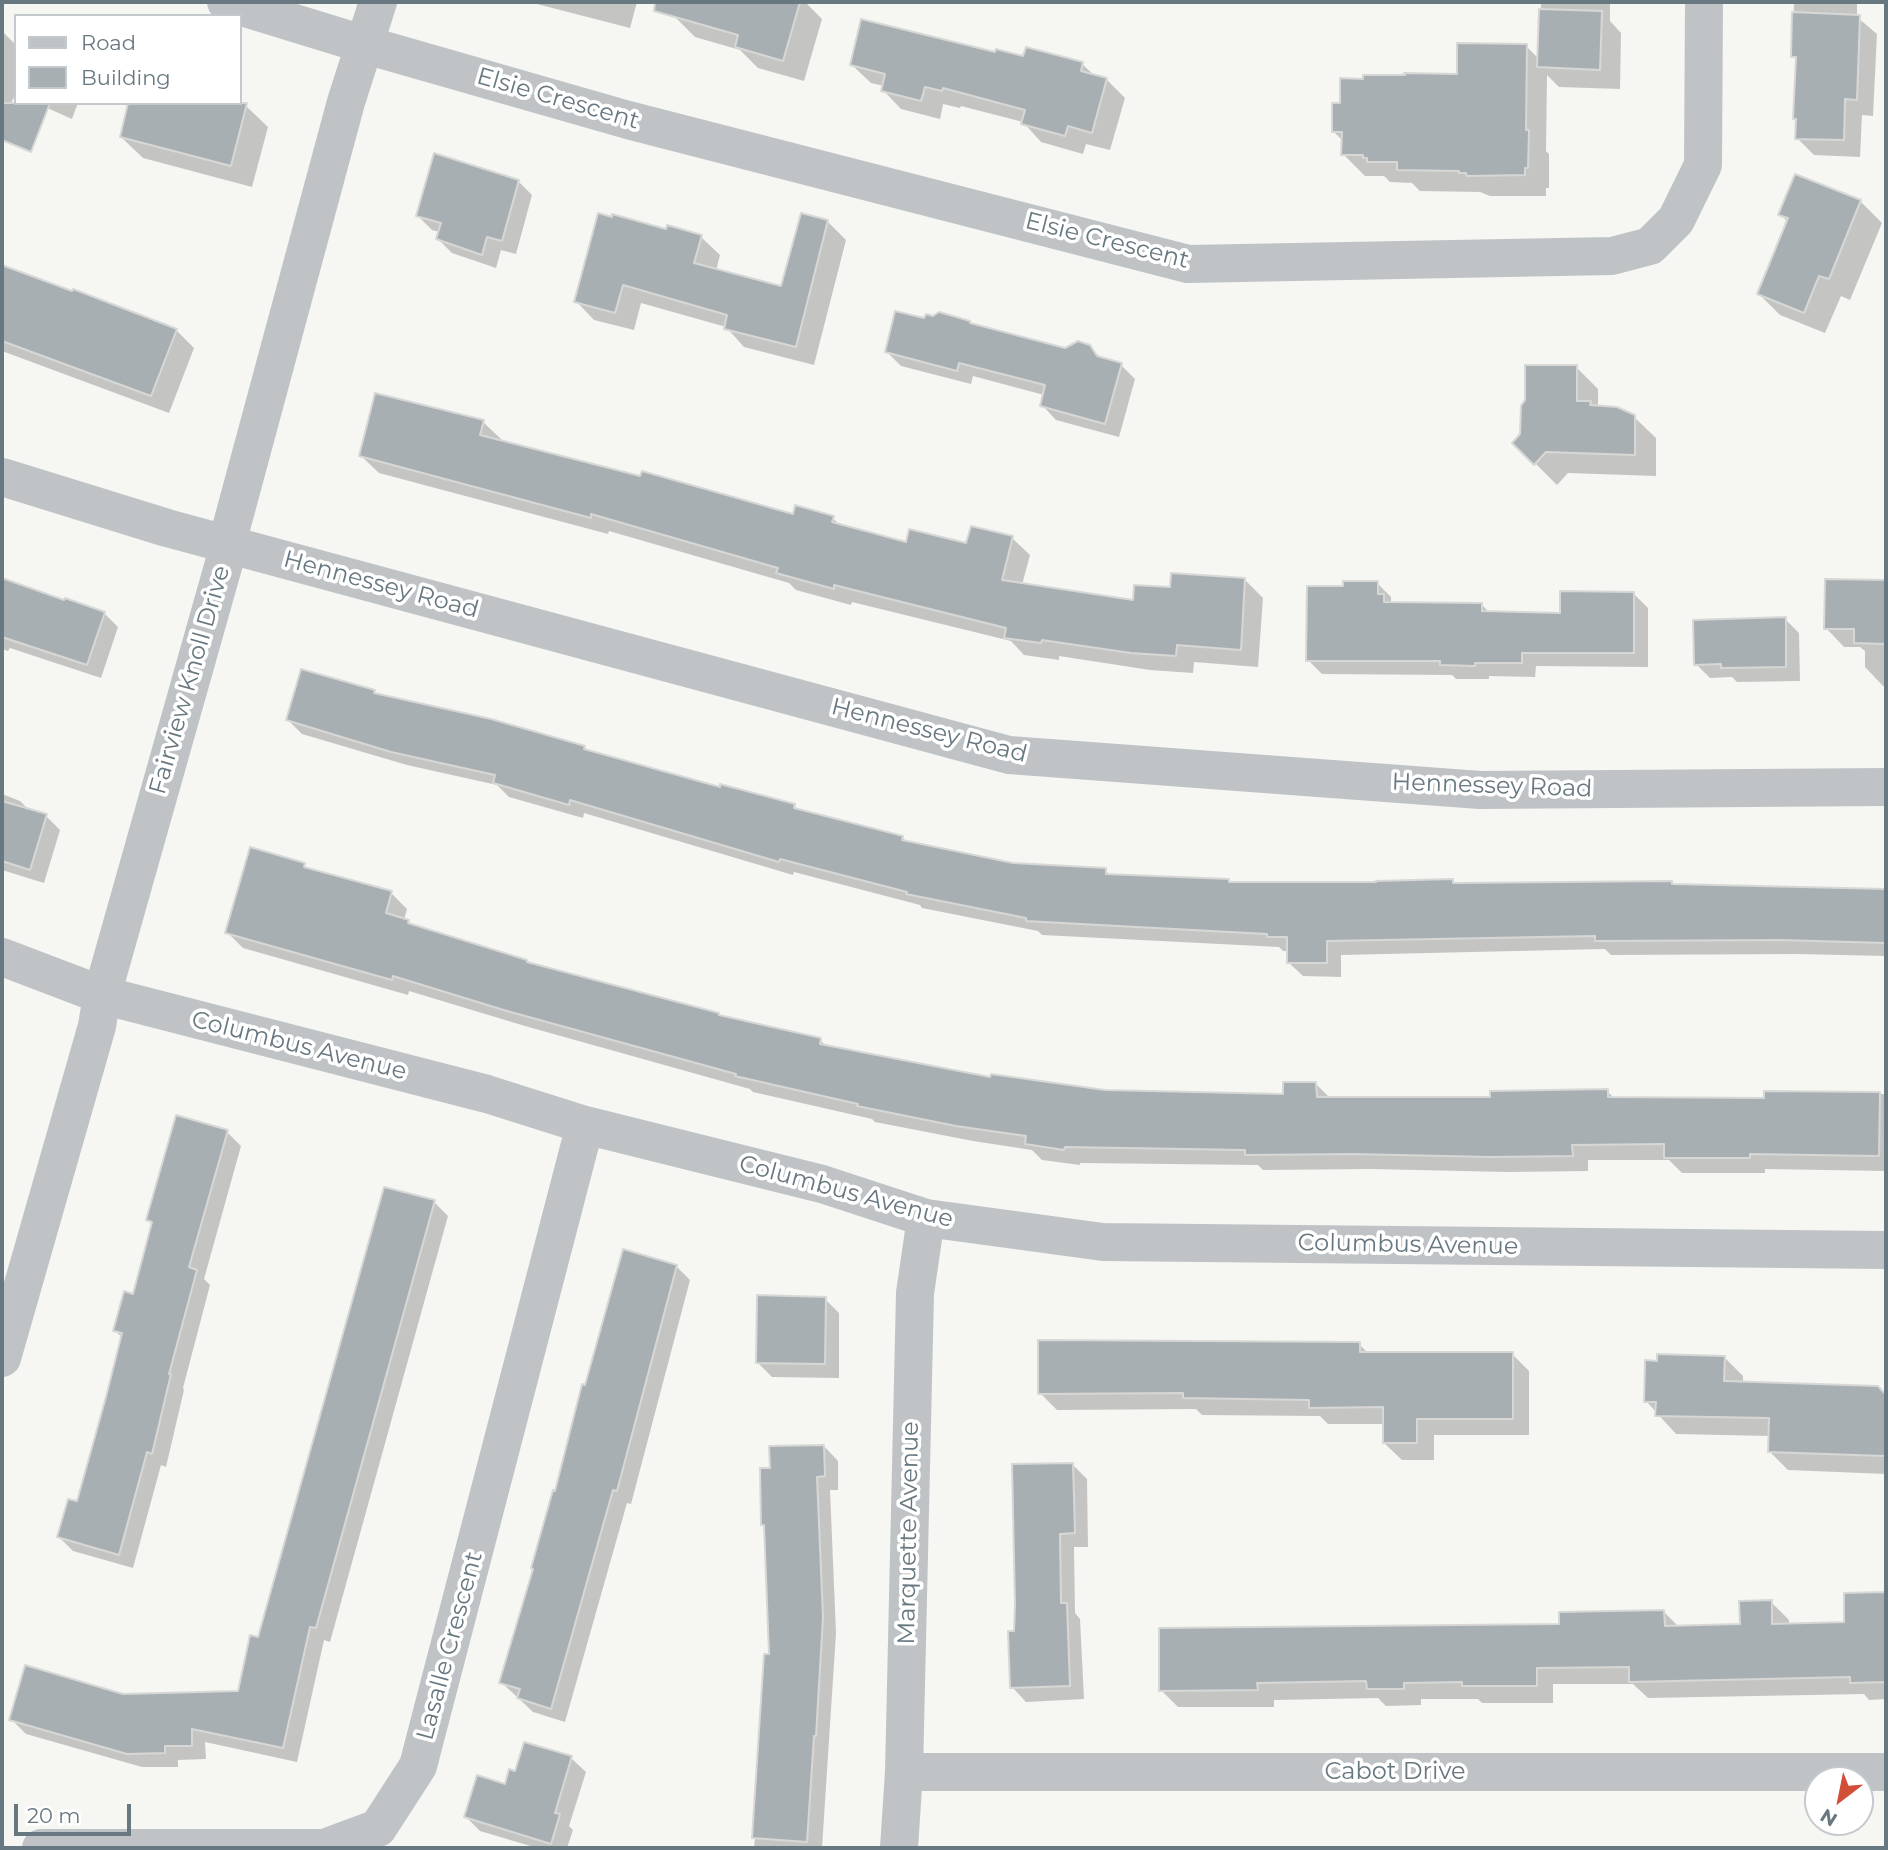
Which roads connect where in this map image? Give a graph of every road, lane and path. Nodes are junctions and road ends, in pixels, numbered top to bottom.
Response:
1 (226, 2) edge
2 (378, 2) edge
3 (1704, 2) edge
4 (366, 46) junction
5 (2, 477) edge
6 (227, 543) junction
7 (1886, 787) edge
8 (2, 957) edge
9 (102, 995) junction
10 (585, 1125) junction
11 (926, 1218) junction
12 (1886, 1250) edge
13 (2, 1358) edge
14 (904, 1772) junction
15 (1886, 1772) edge
16 (41, 1848) edge
17 (899, 1848) edge

1 - 4 street, Elsie Crescent
2 - 4 street, Fairview Knoll Drive
3 - 4 street, Elsie Crescent
4 - 6 street, Fairview Knoll Drive
5 - 6 street, Hennessey Road
6 - 7 street, Hennessey Road
6 - 9 street, Fairview Knoll Drive
8 - 9 street, Columbus Avenue
9 - 10 street, Columbus Avenue
9 - 13 street, Fairview Knoll Drive
10 - 11 street, Columbus Avenue
10 - 16 street, Lasalle Crescent
11 - 12 street, Columbus Avenue
11 - 14 street, Marquette Avenue
14 - 15 street, Cabot Drive
14 - 17 street, Marquette Avenue

